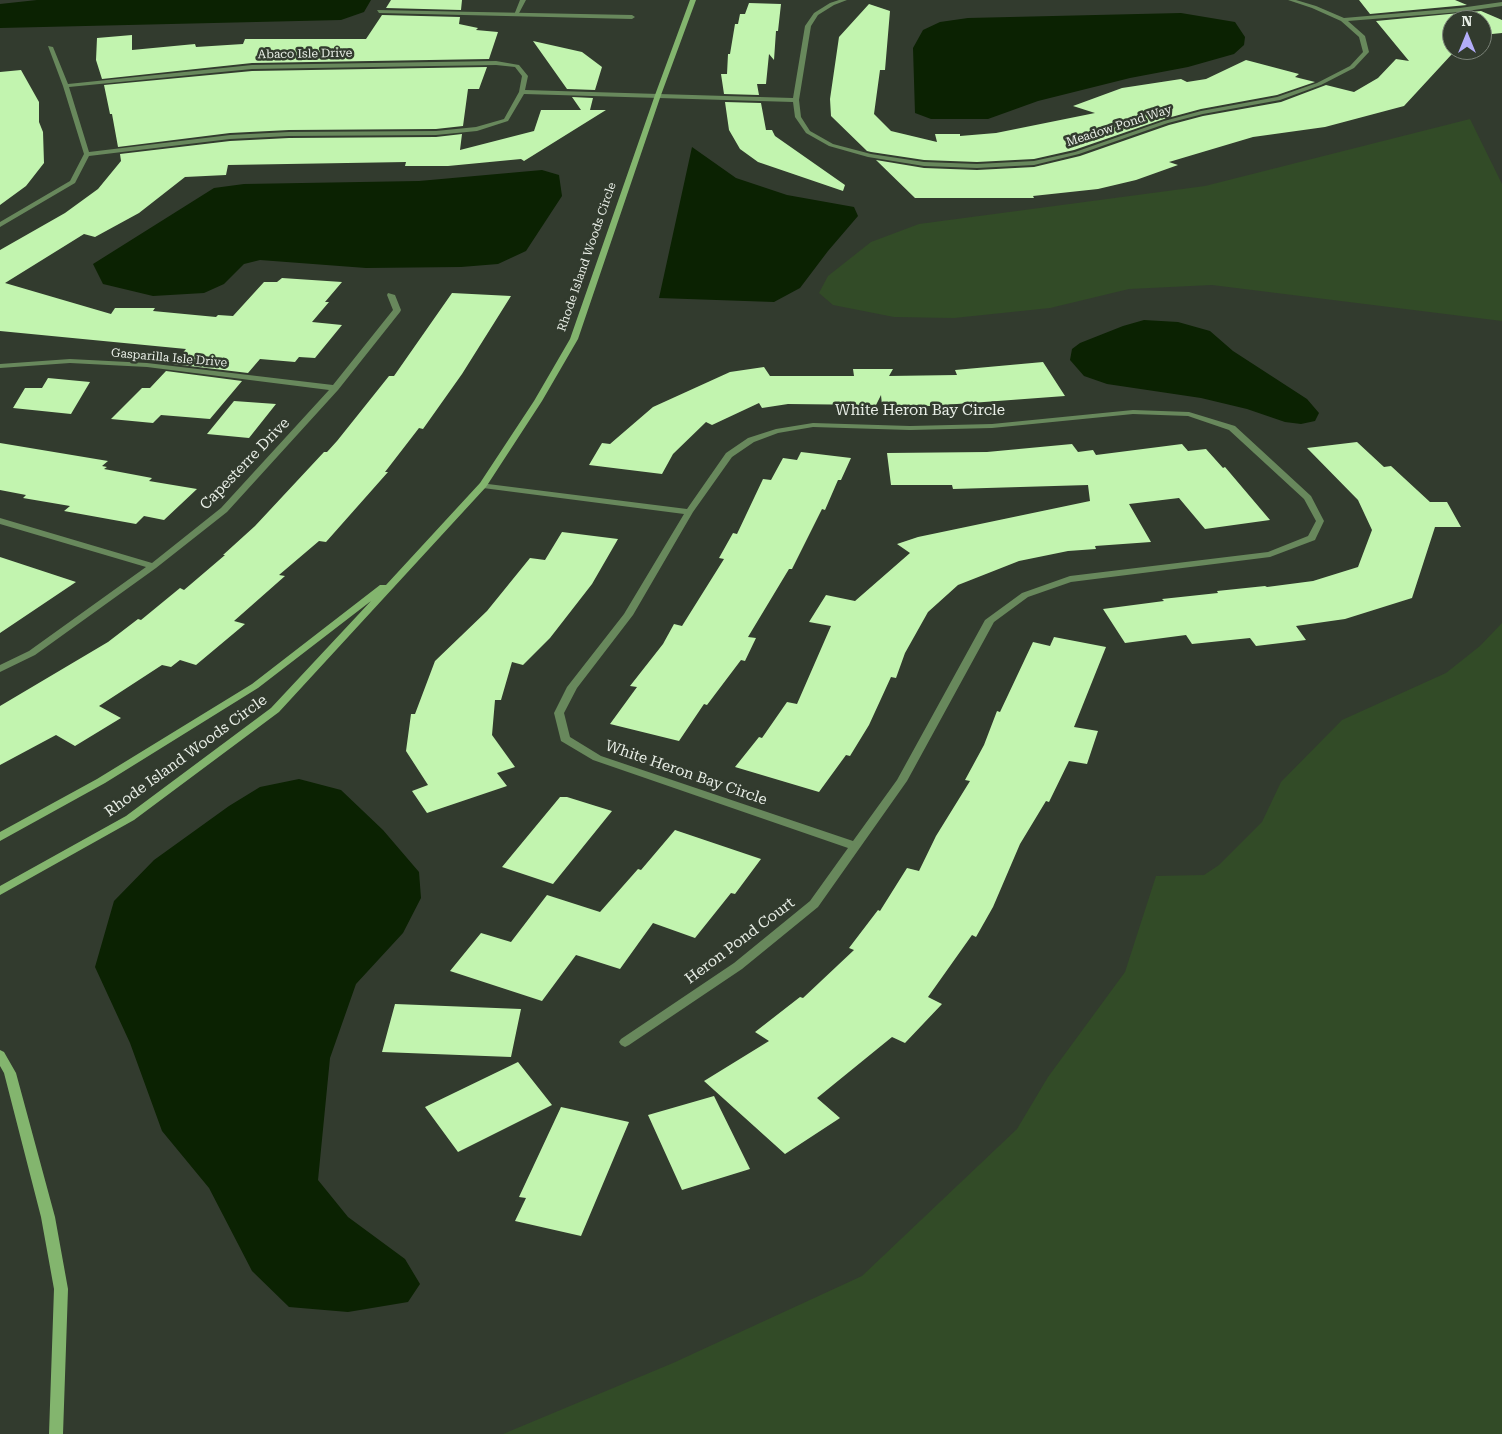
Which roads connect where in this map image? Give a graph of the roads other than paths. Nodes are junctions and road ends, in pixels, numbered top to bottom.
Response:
1 (523, 0) edge
2 (693, 0) edge
3 (844, 0) edge
4 (1291, 0) edge
5 (1502, 4) edge
6 (379, 12) dead end
7 (516, 14) junction
8 (632, 17) dead end
9 (1344, 20) junction
10 (50, 47) dead end
11 (66, 86) junction
12 (522, 92) junction
13 (658, 95) junction
14 (796, 100) junction
15 (87, 154) junction
16 (0, 225) edge
17 (391, 295) dead end
18 (0, 366) edge
19 (335, 388) junction
20 (483, 485) junction
21 (689, 512) junction
22 (0, 522) edge
23 (153, 566) junction
24 (406, 569) junction
25 (0, 669) edge
26 (0, 836) edge
27 (855, 846) junction
28 (0, 891) edge
29 (625, 1042) dead end
30 (0, 1055) edge
31 (56, 1434) edge

1 - 7 street
2 - 13 street, Rhode Island Woods Circle
3 - 14 street, Meadow Pond Way
4 - 9 street, Meadow Pond Way
5 - 9 street
6 - 7 street
7 - 8 street
9 - 14 street, Meadow Pond Way
10 - 11 street
11 - 12 street, Abaco Isle Drive
11 - 15 street
12 - 13 street
12 - 15 street
13 - 14 street
13 - 20 street, Rhode Island Woods Circle
15 - 16 street
17 - 19 street, Capesterre Drive
18 - 19 street, Gasparilla Isle Drive
19 - 23 street, Capesterre Drive
20 - 21 street
20 - 24 street, Rhode Island Woods Circle
21 - 27 street, White Heron Bay Circle
21 - 27 street, White Heron Bay Circle
22 - 23 street
23 - 25 street, Capesterre Drive
24 - 26 street, Rhode Island Woods Circle
24 - 28 street, Rhode Island Woods Circle
27 - 29 street, Heron Pond Court
30 - 31 street

